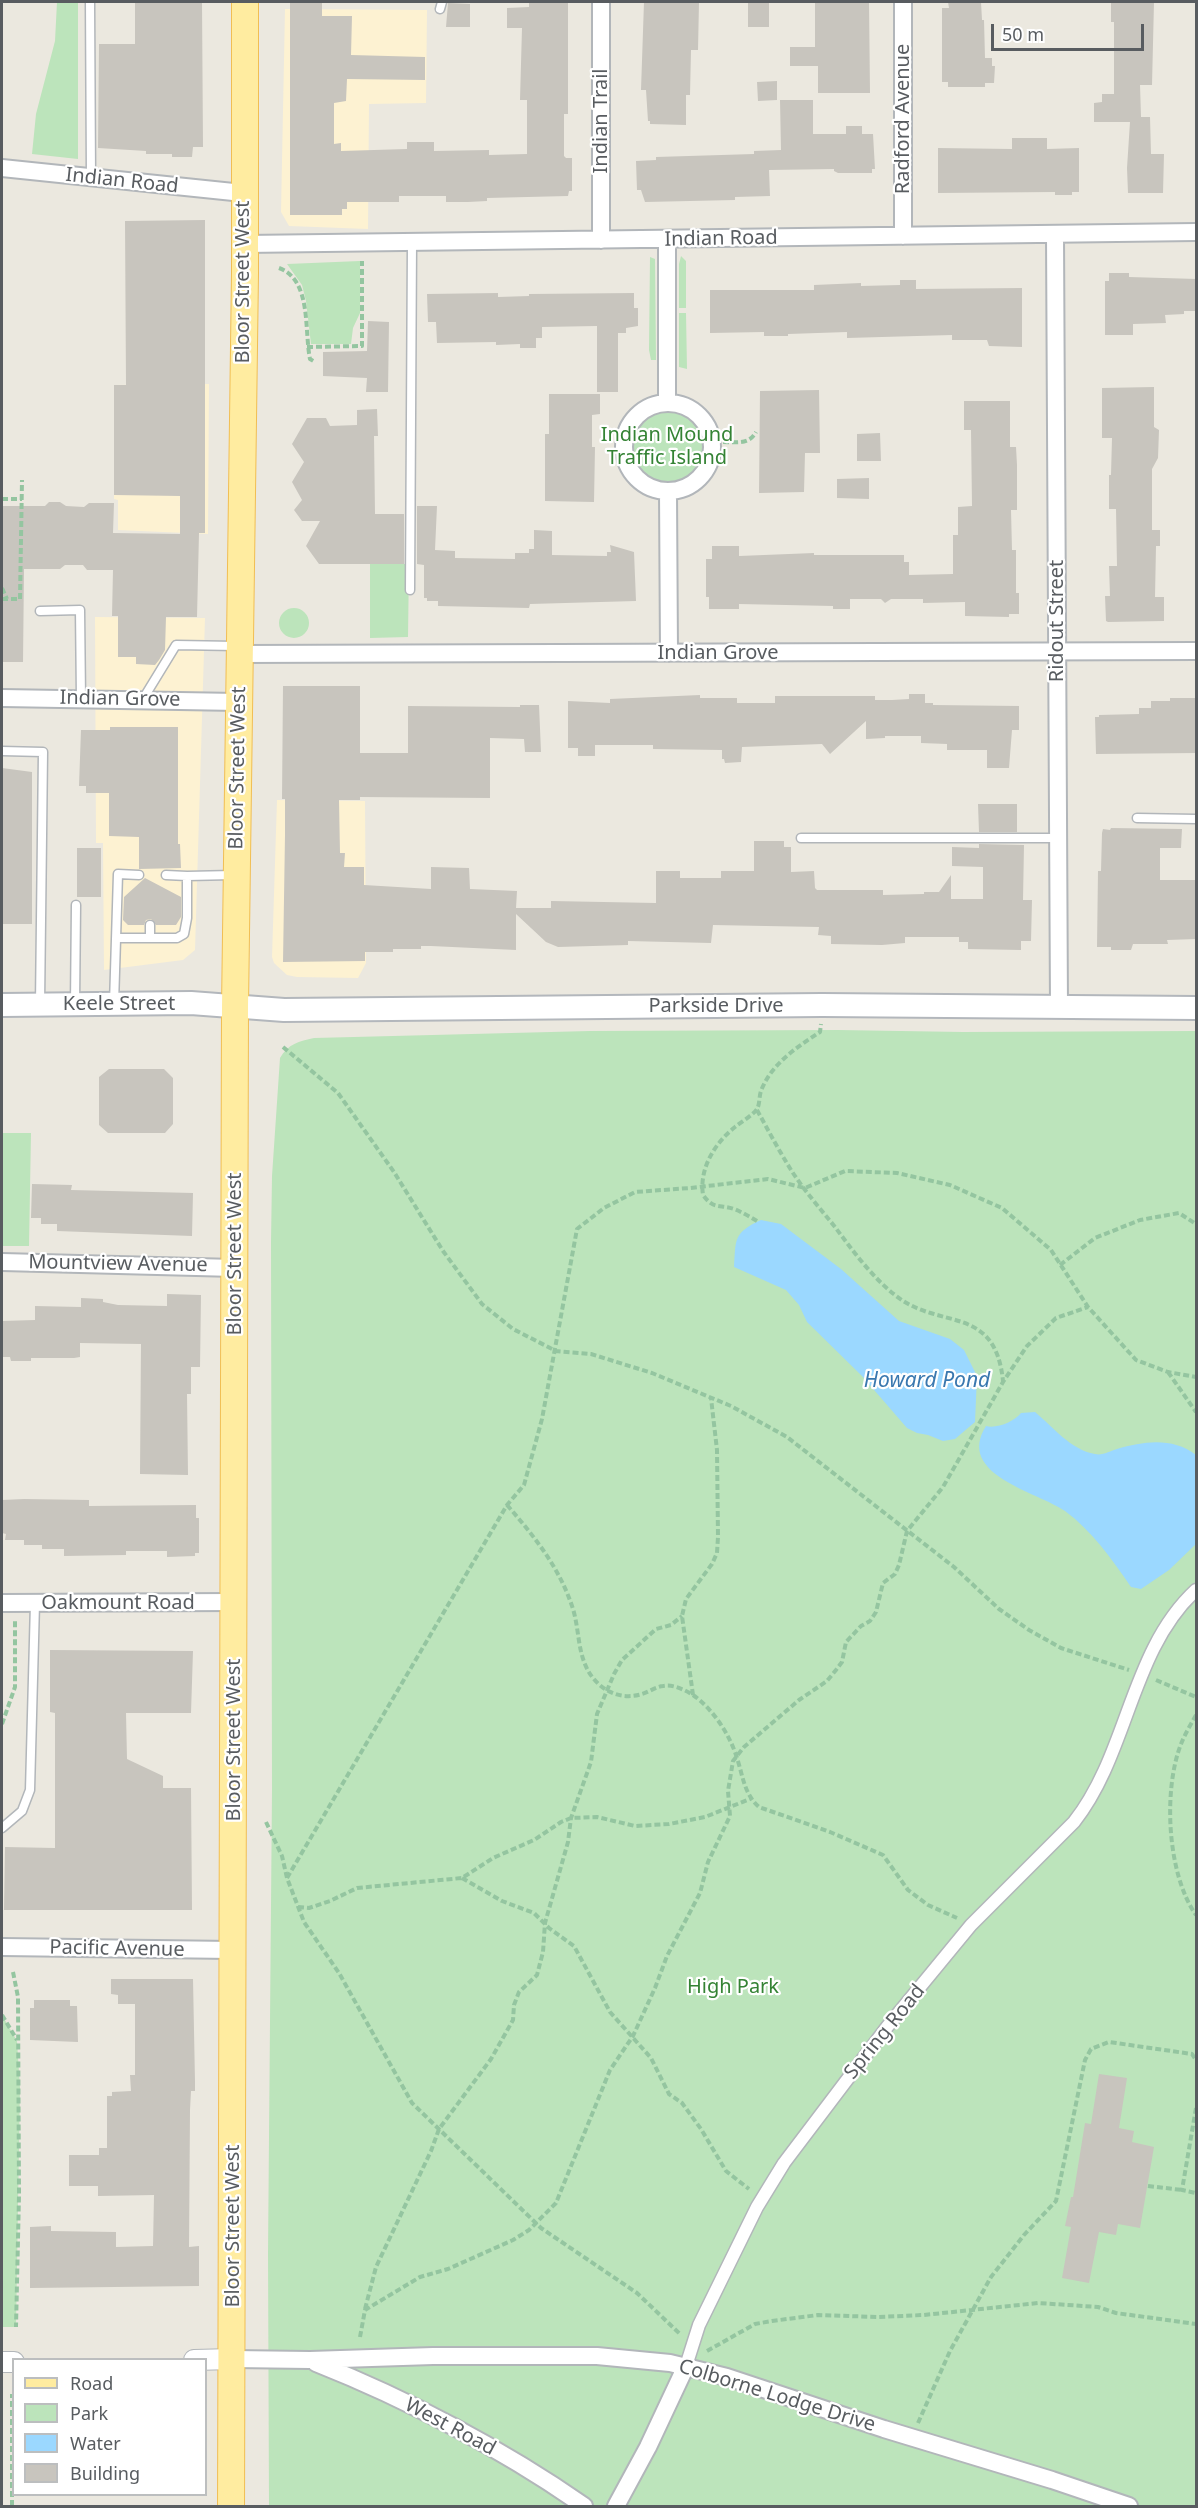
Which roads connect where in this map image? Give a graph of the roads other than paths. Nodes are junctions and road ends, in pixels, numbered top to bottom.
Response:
1 (90, 2) edge
2 (245, 2) edge
3 (601, 2) edge
4 (903, 2) edge
5 (2, 168) edge
6 (91, 177) junction
7 (243, 193) junction
8 (1197, 232) edge
9 (1055, 235) junction
10 (903, 236) junction
11 (667, 239) junction
12 (601, 240) junction
13 (412, 243) junction
14 (245, 244) junction
15 (667, 403) junction
16 (668, 492) junction
17 (410, 590) dead end
18 (40, 610) dead end
19 (240, 650) junction
20 (1197, 651) edge
21 (1056, 652) junction
22 (669, 653) junction
23 (2, 698) edge
24 (81, 699) junction
25 (143, 699) junction
26 (238, 702) junction
27 (2, 751) edge
28 (1137, 818) dead end
29 (1197, 819) edge
30 (801, 838) dead end
31 (1059, 838) junction
32 (139, 874) dead end
33 (236, 874) junction
34 (166, 875) dead end
35 (187, 876) junction
36 (76, 906) dead end
37 (150, 925) dead end
38 (116, 938) junction
39 (150, 938) junction
40 (40, 1004) junction
41 (75, 1004) junction
42 (114, 1004) junction
43 (2, 1005) edge
44 (235, 1007) junction
45 (1059, 1008) junction
46 (1197, 1008) edge
47 (2, 1262) edge
48 (235, 1268) junction
49 (1197, 1590) edge
50 (234, 1602) junction
51 (8, 1603) edge
52 (35, 1603) junction
53 (2, 1828) edge
54 (2, 1947) edge
55 (232, 1950) junction
56 (233, 2359) junction
57 (207, 2360) edge
58 (310, 2360) junction
59 (686, 2366) junction
60 (231, 2506) edge
61 (584, 2506) edge
62 (616, 2506) edge
63 (1129, 2506) edge

1 - 6 lane
2 - 7 main road, Bloor Street West
3 - 12 street, Indian Trail
4 - 10 street, Radford Avenue
5 - 6 street, Indian Road
6 - 7 street, Indian Road
7 - 14 main road, Bloor Street West
8 - 9 street, Indian Road
9 - 10 street, Indian Road
9 - 21 street, Ridout Street
10 - 11 street, Indian Road
11 - 12 street, Indian Road
11 - 15 street
12 - 13 street, Indian Road
13 - 14 street, Indian Road
13 - 17 lane
14 - 19 main road, Bloor Street West
15 - 16 street
15 - 16 street
16 - 22 street
18 - 24 lane
19 - 22 street, Indian Grove
19 - 25 lane
19 - 26 main road, Bloor Street West
20 - 21 street, Indian Grove
21 - 22 street, Indian Grove
21 - 31 street, Ridout Street
23 - 24 street, Indian Grove
24 - 25 street, Indian Grove
25 - 26 street, Indian Grove
26 - 33 main road, Bloor Street West
27 - 40 lane
28 - 29 lane
30 - 31 lane
31 - 45 street, Ridout Street
32 - 38 lane
33 - 35 lane
33 - 44 main road, Bloor Street West
34 - 35 lane
35 - 39 lane
36 - 41 lane
37 - 39 lane
38 - 39 lane
38 - 42 lane
40 - 41 main road, Keele Street
40 - 43 main road, Keele Street
41 - 42 main road, Keele Street
42 - 44 main road, Keele Street
44 - 45 main road, Parkside Drive
44 - 48 main road, Bloor Street West
45 - 46 main road, Parkside Drive
47 - 48 street, Mountview Avenue
48 - 50 main road, Bloor Street West
49 - 59 street, Spring Road
50 - 52 street, Oakmount Road
50 - 55 main road, Bloor Street West
51 - 52 street, Oakmount Road
52 - 53 lane
54 - 55 street, Pacific Avenue
55 - 56 main road, Bloor Street West
56 - 57 street
56 - 58 street, Colborne Lodge Drive
56 - 60 main road, Bloor Street West
58 - 59 street, Colborne Lodge Drive
58 - 61 street, West Road
59 - 62 street, Spring Road
59 - 63 street, Colborne Lodge Drive

